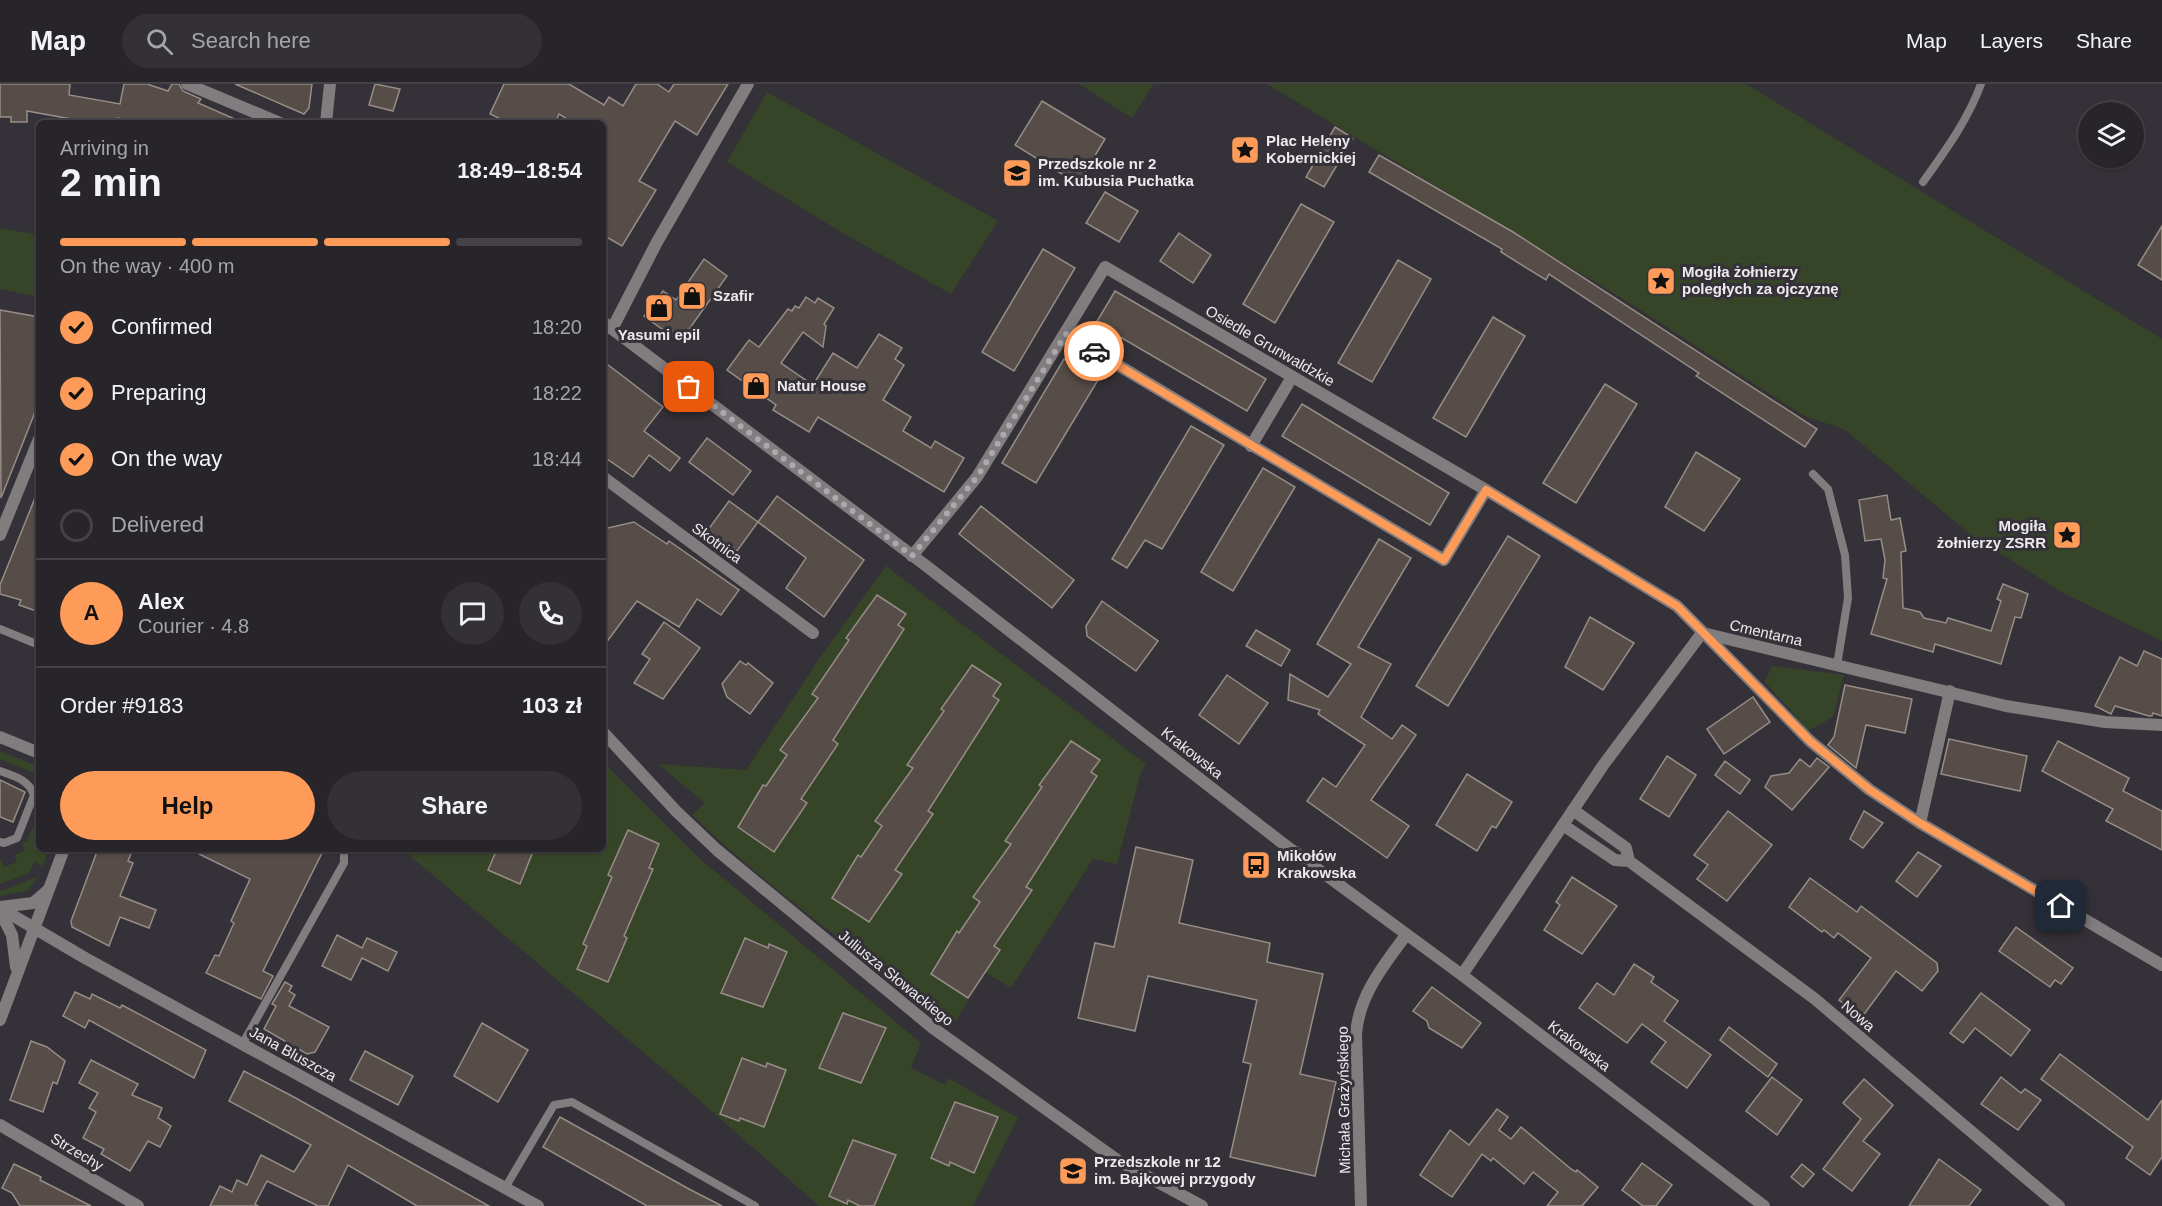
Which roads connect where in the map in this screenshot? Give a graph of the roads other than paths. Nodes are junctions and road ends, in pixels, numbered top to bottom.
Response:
1 (187, 84) edge
2 (330, 84) edge
3 (748, 84) edge
4 (1982, 84) edge
5 (273, 120) edge
6 (326, 120) edge
7 (1923, 182) dead end
8 (608, 325) edge
9 (1066, 334) junction
10 (1292, 376) junction
11 (36, 446) edge
12 (1251, 446) junction
13 (1813, 474) dead end
14 (606, 479) edge
15 (1486, 490) junction
16 (0, 535) edge
17 (912, 556) junction
18 (0, 629) edge
19 (813, 633) dead end
20 (1702, 633) junction
21 (36, 644) edge
22 (1837, 665) junction
23 (1950, 691) junction
24 (2162, 725) edge
25 (606, 735) edge
26 (0, 737) edge
27 (36, 752) edge
28 (0, 771) edge
29 (1573, 810) junction
30 (1920, 823) junction
31 (1563, 825) junction
32 (0, 842) edge
33 (63, 852) edge
34 (344, 852) edge
35 (1629, 861) junction
36 (51, 888) junction
37 (0, 909) edge
38 (33, 927) junction
39 (1406, 935) junction
40 (2162, 965) edge
41 (17, 972) junction
42 (1462, 975) junction
43 (0, 1020) edge
44 (243, 1043) junction
45 (0, 1125) edge
46 (505, 1188) junction
47 (138, 1206) edge
48 (538, 1206) edge
49 (755, 1206) edge
50 (1202, 1206) edge
51 (1361, 1206) edge
52 (1764, 1206) edge
53 (2059, 1206) edge

1 - 5 street
2 - 6 street
3 - 8 street
4 - 7 lane
8 - 17 street, Krakowska
9 - 10 street, Osiedle Grunwaldzkie
9 - 12 street
9 - 17 street, Osiedle Grunwaldzkie
10 - 12 street
10 - 15 street, Osiedle Grunwaldzkie
11 - 16 street
12 - 15 street
13 - 22 lane
14 - 19 street, Skotnica
15 - 20 street, Osiedle Grunwaldzkie
17 - 39 street, Krakowska
18 - 21 lane
20 - 22 street, Cmentarna
20 - 29 street
20 - 30 street, Osiedle Grunwaldzkie
22 - 23 street, Cmentarna
23 - 24 street, Cmentarna
23 - 30 street
25 - 50 street, Juliusza Słowackiego
26 - 27 street
28 - 32 lane
29 - 31 street
29 - 35 street, Nowa
30 - 40 street, Osiedle Grunwaldzkie
31 - 35 street, Nowa
31 - 42 street
33 - 36 street
34 - 44 lane
35 - 53 street, Nowa
36 - 37 street
36 - 38 street
37 - 38 street, Jana Bluszcza
37 - 41 street
38 - 41 street
38 - 44 street, Jana Bluszcza
39 - 42 street, Krakowska
39 - 51 street, Michała Grażyńskiego
41 - 43 street
42 - 52 street, Krakowska
44 - 46 street, Jana Bluszcza
45 - 47 street, Strzechy
46 - 48 street, Jana Bluszcza
46 - 49 lane

